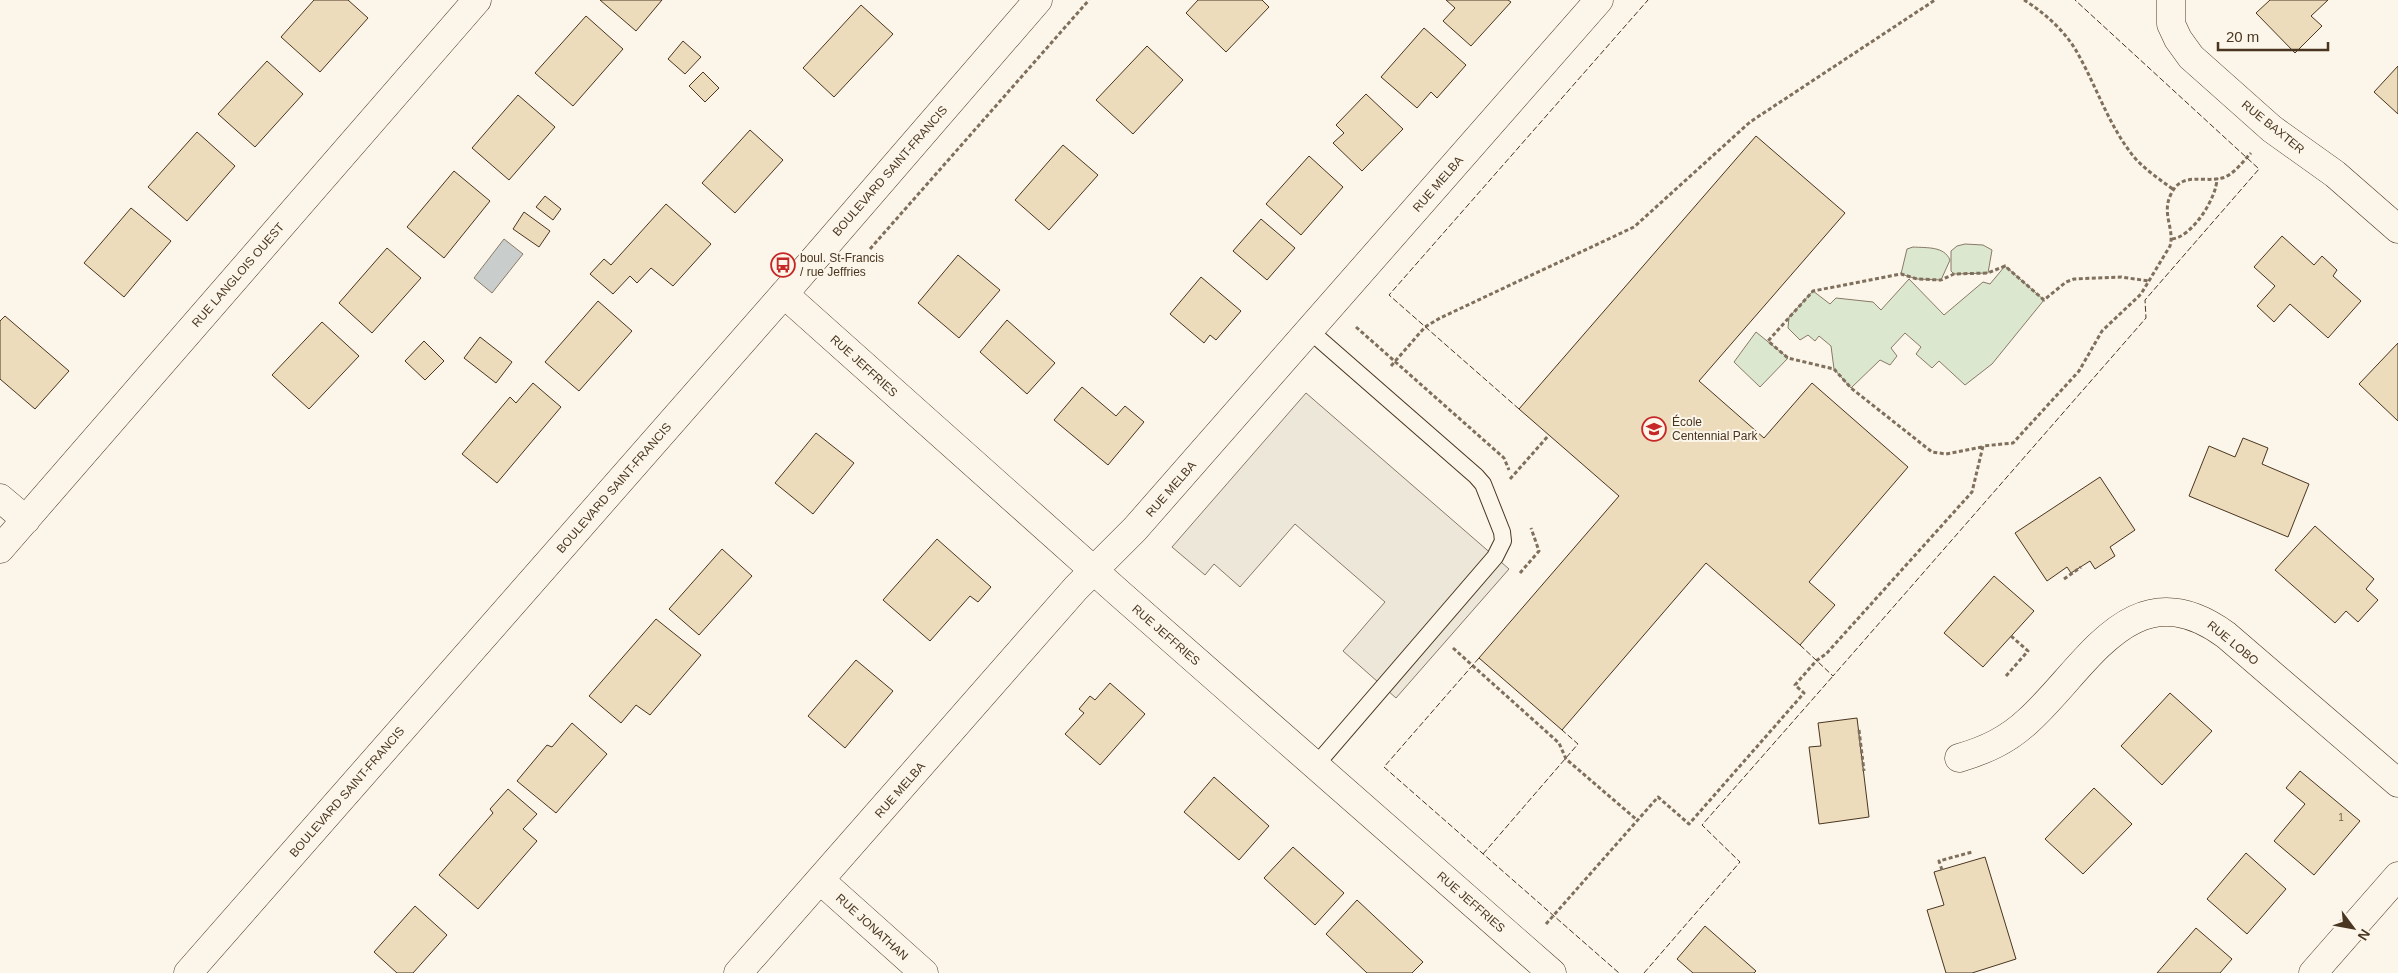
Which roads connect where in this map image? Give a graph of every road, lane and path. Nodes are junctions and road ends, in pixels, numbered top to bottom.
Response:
1 (477, 0) edge
2 (1038, 0) edge
3 (1089, 0) edge
4 (1599, 0) edge
5 (1935, 0) edge
6 (2024, 0) edge
7 (2170, 4) edge
8 (2256, 146) dead end
9 (2217, 178) junction
10 (2174, 190) junction
11 (2398, 229) edge
12 (2172, 239) junction
13 (869, 250) dead end
14 (2150, 281) junction
15 (784, 294) junction
16 (1352, 323) dead end
17 (1310, 331) junction
18 (1395, 362) junction
19 (1388, 370) dead end
20 (1549, 435) dead end
21 (1983, 446) junction
22 (1512, 477) junction
23 (1508, 482) dead end
24 (1516, 486) dead end
25 (0, 498) edge
26 (26, 520) junction
27 (1529, 523) dead end
28 (0, 549) edge
29 (2081, 567) dead end
30 (1094, 570) junction
31 (1520, 573) dead end
32 (2064, 579) dead end
33 (2011, 636) dead end
34 (1460, 641) dead end
35 (1450, 645) dead end
36 (1454, 649) junction
37 (1448, 656) dead end
38 (2006, 676) dead end
39 (1859, 730) dead end
40 (1959, 758) dead end
41 (1315, 766) junction
42 (1864, 771) dead end
43 (2398, 783) edge
44 (1637, 820) junction
45 (1972, 852) dead end
46 (1942, 870) dead end
47 (2398, 876) edge
48 (820, 880) junction
49 (1553, 915) dead end
50 (188, 973) edge
51 (738, 973) edge
52 (924, 973) edge
53 (1552, 973) edge
54 (2313, 973) edge

1 - 26 street, RUE LANGLOIS OUEST
2 - 15 street, BOULEVARD SAINT-FRANCIS
3 - 13 path
4 - 17 street, RUE MELBA
5 - 18 path
6 - 10 path
7 - 11 street, RUE BAXTER
8 - 9 path
9 - 10 path
9 - 12 path
10 - 12 path
12 - 14 path
14 - 21 path
14 - 21 path
15 - 30 street, RUE JEFFRIES
15 - 50 street, BOULEVARD SAINT-FRANCIS
16 - 18 path
17 - 30 street, RUE MELBA
17 - 41 lane
18 - 19 path
18 - 22 path
20 - 22 path
21 - 44 path
22 - 23 path
22 - 24 path
25 - 26 street
26 - 28 street, RUE LANGLOIS OUEST
27 - 31 path
29 - 32 path
30 - 41 street, RUE JEFFRIES
30 - 48 street, RUE MELBA
33 - 38 path
34 - 36 path
35 - 36 path
36 - 37 path
36 - 44 path
39 - 42 path
40 - 43 street, RUE LOBO
41 - 53 street, RUE JEFFRIES
44 - 49 path
45 - 46 path
47 - 54 street
48 - 51 street, RUE MELBA
48 - 52 street, RUE JONATHAN

